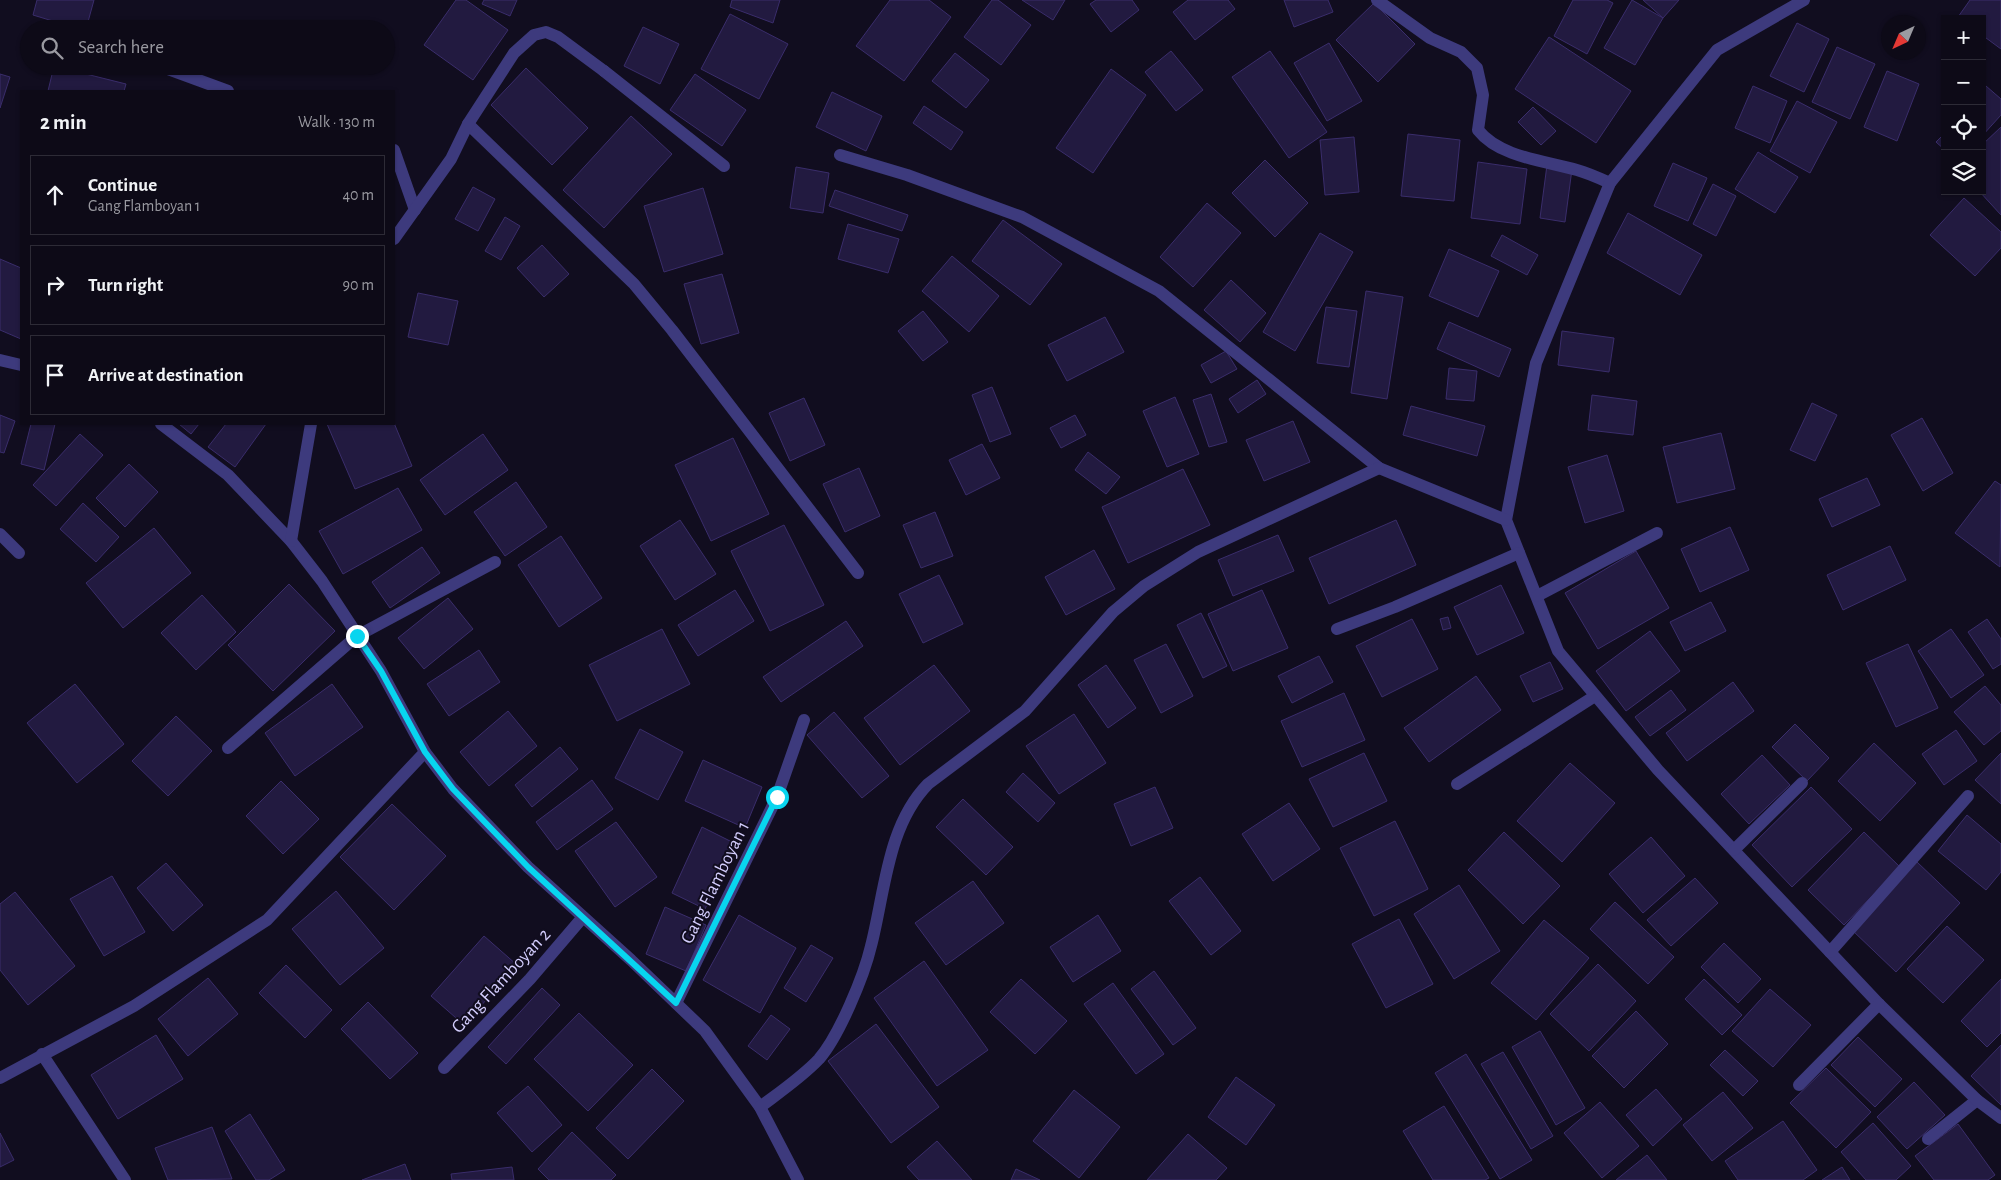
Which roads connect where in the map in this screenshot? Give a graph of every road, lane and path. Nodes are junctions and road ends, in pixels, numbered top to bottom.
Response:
1 (1377, 0) edge
2 (1804, 0) edge
3 (184, 75) edge
4 (225, 90) edge
5 (468, 124) junction
6 (395, 153) edge
7 (840, 155) dead end
8 (724, 166) dead end
9 (1610, 183) junction
10 (415, 210) junction
11 (395, 238) edge
12 (0, 360) edge
13 (20, 365) edge
14 (162, 425) edge
15 (311, 425) edge
16 (1379, 468) junction
17 (1506, 520) junction
18 (1657, 533) dead end
19 (0, 534) edge
20 (291, 541) junction
21 (19, 552) dead end
22 (1520, 553) junction
23 (495, 562) dead end
24 (858, 573) dead end
25 (1537, 596) junction
26 (1337, 629) dead end
27 (357, 636) junction
28 (1596, 696) junction
29 (804, 720) dead end
30 (228, 748) dead end
31 (425, 752) junction
32 (1802, 783) dead end
33 (1457, 784) dead end
34 (1968, 796) dead end
35 (1734, 850) junction
36 (584, 917) junction
37 (1830, 952) junction
38 (676, 1003) junction
39 (1879, 1004) junction
40 (42, 1054) junction
41 (444, 1068) dead end
42 (0, 1078) edge
43 (1799, 1085) dead end
44 (1976, 1100) junction
45 (760, 1107) junction
46 (2001, 1118) edge
47 (1928, 1139) dead end
48 (125, 1180) edge
49 (798, 1180) edge

1 - 9 street
2 - 9 street
3 - 4 street
5 - 8 street
5 - 10 street
5 - 24 street
6 - 10 street
7 - 16 street
9 - 17 street
10 - 11 street
12 - 13 street
14 - 20 street
15 - 20 street
16 - 17 street
16 - 45 street
17 - 22 street
18 - 25 street
19 - 21 street
20 - 27 street
22 - 25 street
22 - 26 street
23 - 27 street
25 - 28 street
27 - 30 street
27 - 31 street
28 - 33 street
28 - 35 street
29 - 38 street, Gang Flamboyan 1
31 - 36 street
31 - 40 street
32 - 35 street
34 - 37 street
35 - 37 street
36 - 38 street
36 - 41 street, Gang Flamboyan 2
37 - 39 street
38 - 45 street
39 - 43 street
39 - 44 street
40 - 42 street
40 - 48 street
44 - 46 street
44 - 47 street
45 - 49 street

